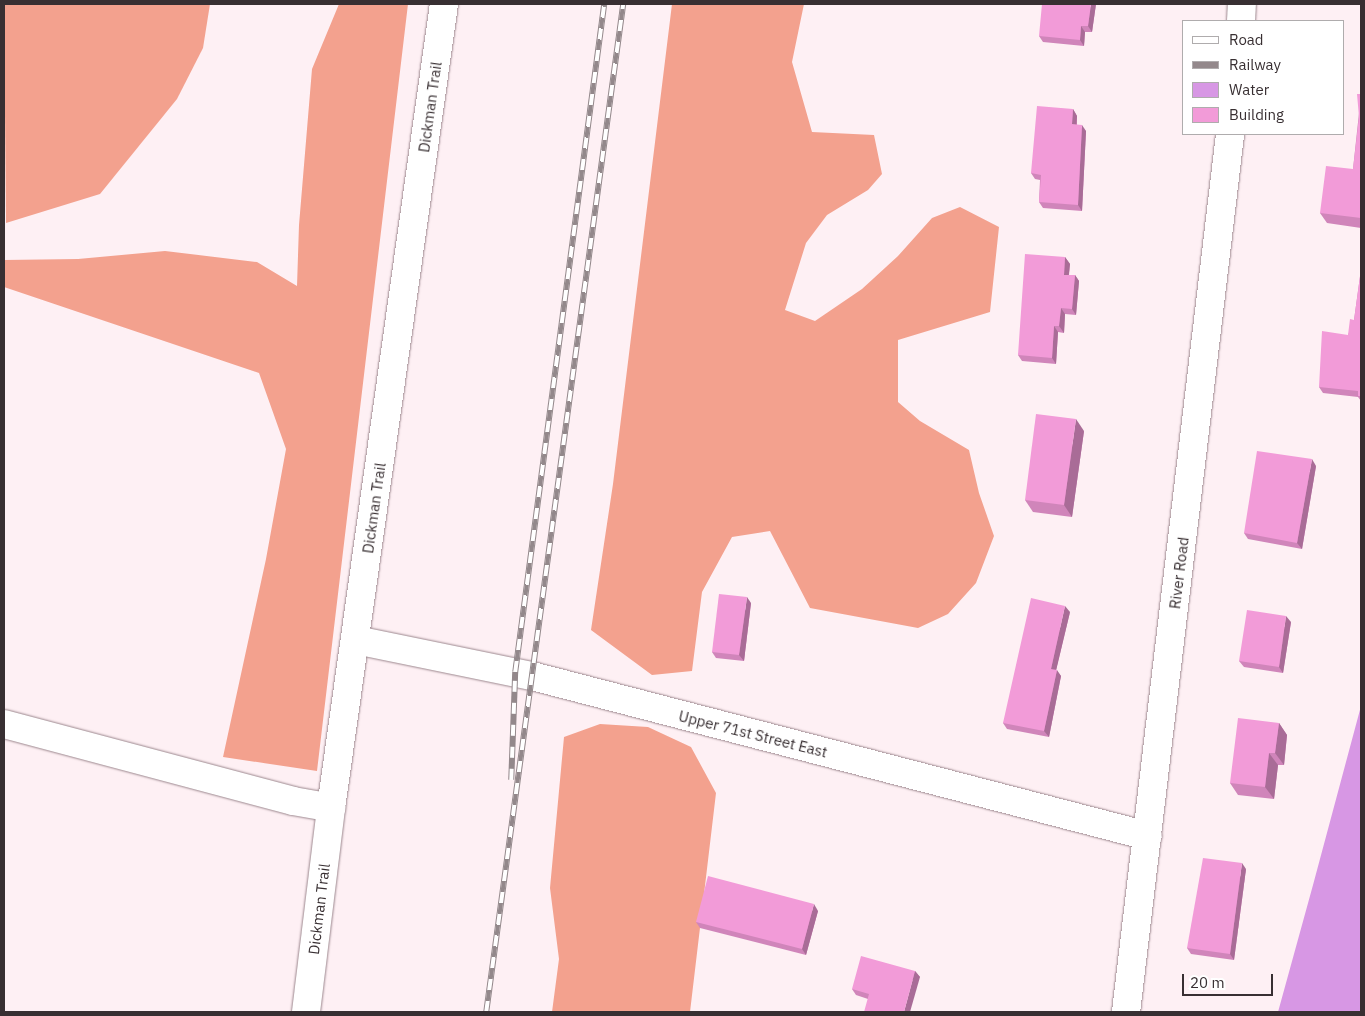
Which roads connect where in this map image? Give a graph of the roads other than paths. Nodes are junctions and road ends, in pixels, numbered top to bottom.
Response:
1 (444, 4) edge
2 (1242, 4) edge
3 (1240, 20) edge
4 (1230, 135) edge
5 (356, 640) junction
6 (4, 724) edge
7 (331, 808) junction
8 (1148, 836) junction
9 (306, 1012) edge
10 (1126, 1012) edge

1 - 5 street, Dickman Trail
2 - 3 street
4 - 8 street, River Road
5 - 7 street, Dickman Trail
5 - 8 street, Upper 71st Street East
6 - 7 street
7 - 9 street, Dickman Trail
8 - 10 street, River Road

